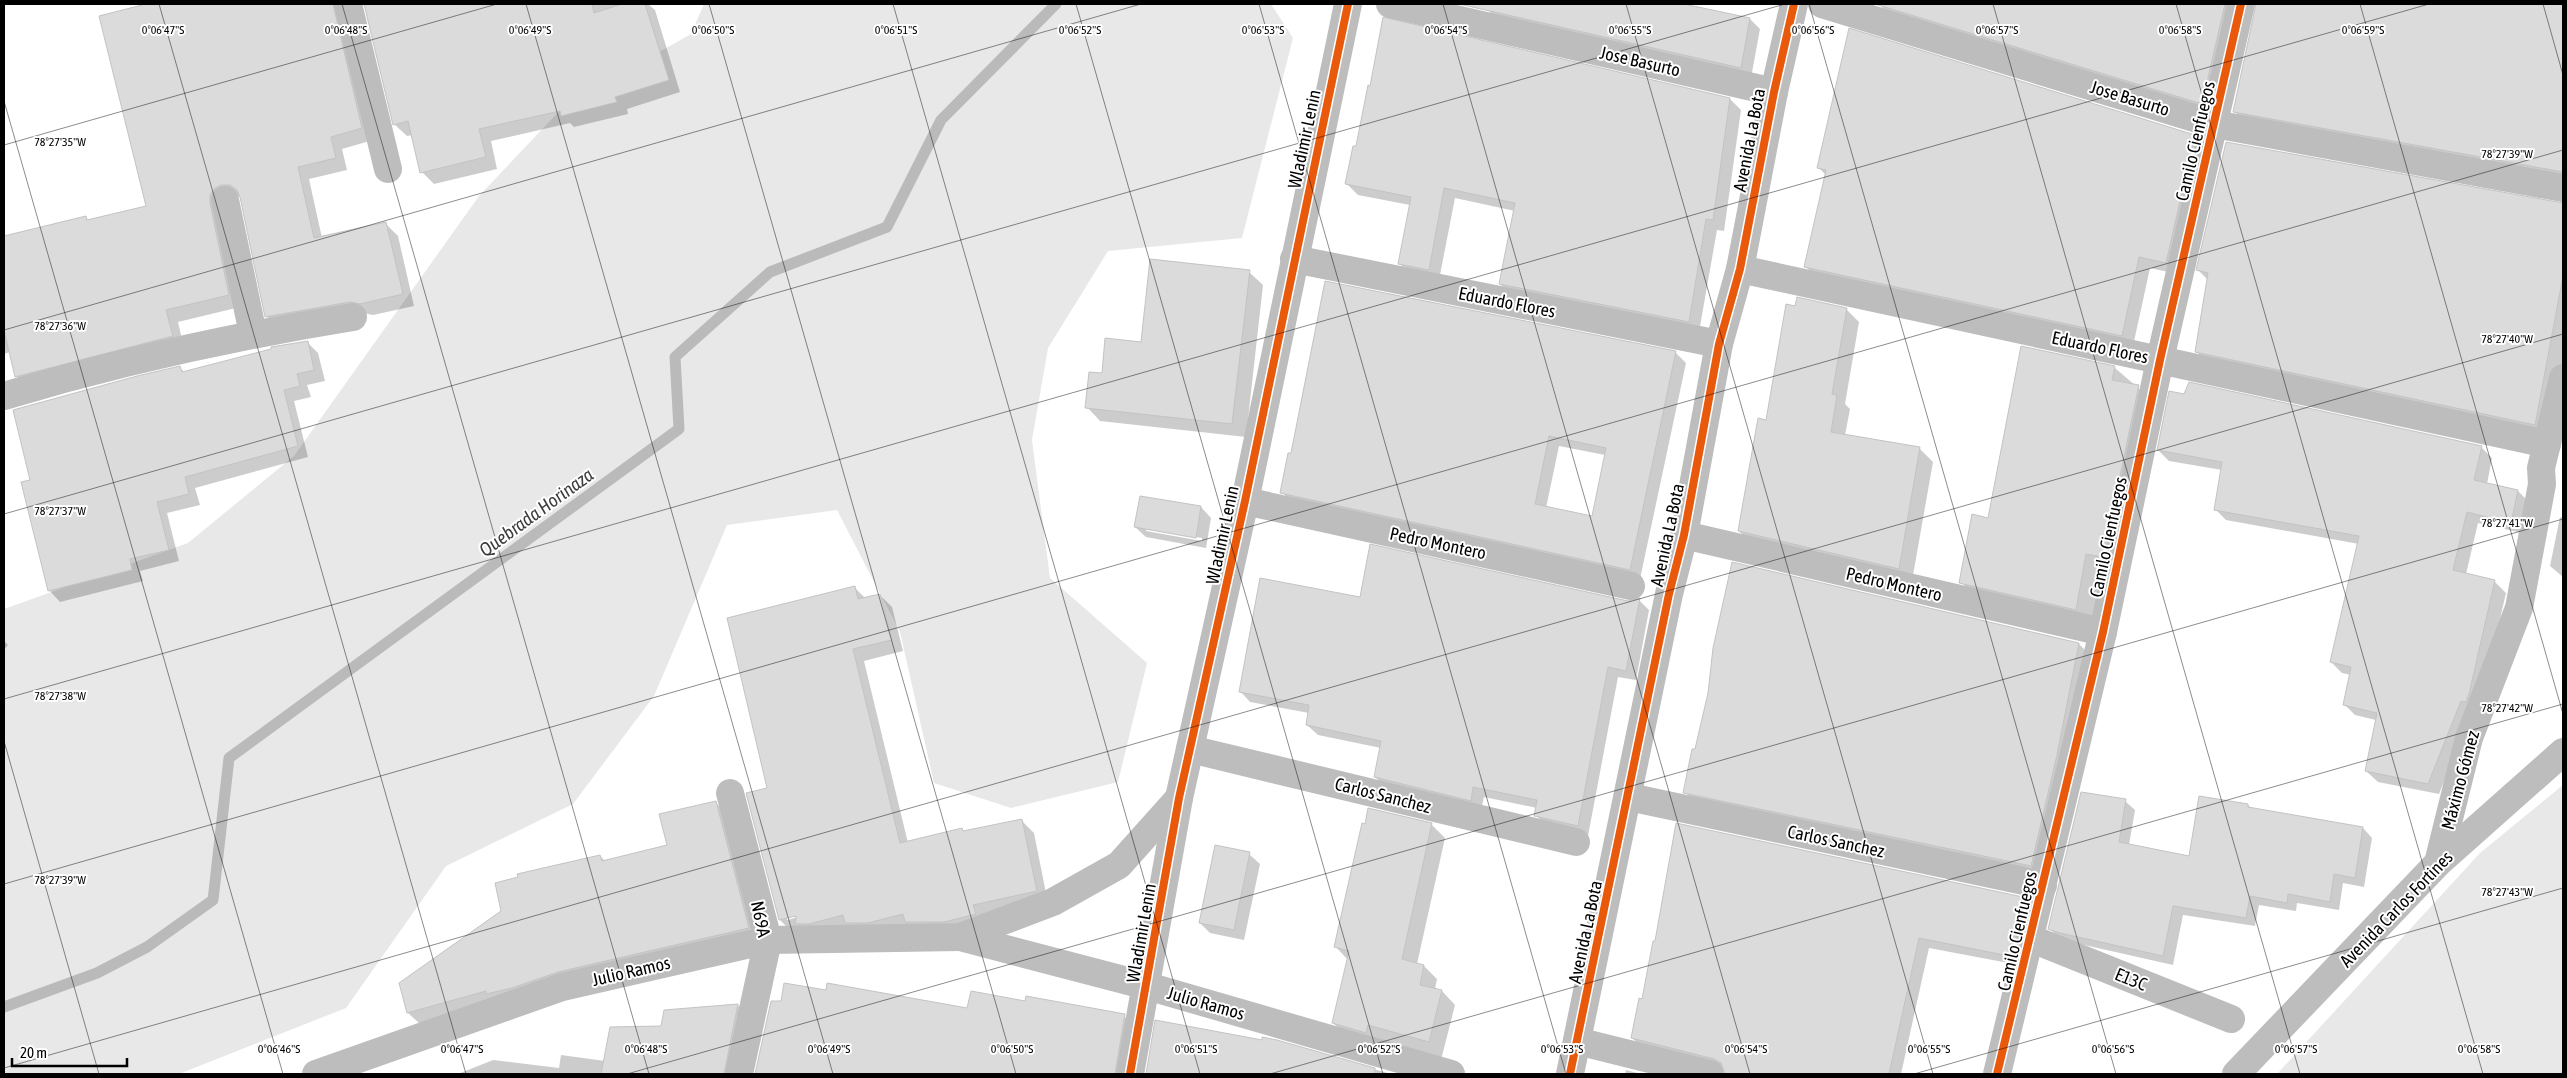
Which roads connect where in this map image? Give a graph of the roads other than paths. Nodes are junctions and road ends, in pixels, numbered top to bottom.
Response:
1 (348, 4) edge
2 (1348, 4) edge
3 (1390, 4) edge
4 (1794, 4) edge
5 (1822, 4) edge
6 (2241, 4) edge
7 (1774, 92) junction
8 (2214, 124) junction
9 (388, 169) dead end
10 (2563, 188) edge
11 (225, 200) dead end
12 (1294, 259) junction
13 (1740, 269) junction
14 (353, 317) dead end
15 (253, 334) junction
16 (1719, 344) junction
17 (2160, 360) junction
18 (2563, 378) edge
19 (4, 396) edge
20 (2547, 444) junction
21 (1245, 501) junction
22 (1684, 535) junction
23 (1631, 586) dead end
24 (2103, 632) junction
25 (1190, 749) junction
26 (2563, 752) edge
27 (730, 793) dead end
28 (1629, 797) junction
29 (1179, 798) junction
30 (1576, 842) dead end
31 (2438, 863) junction
32 (2043, 885) junction
33 (960, 937) junction
34 (2032, 939) junction
35 (768, 940) junction
36 (1147, 986) junction
37 (2231, 1019) dead end
38 (1577, 1041) junction
39 (316, 1074) edge
40 (739, 1074) edge
41 (1130, 1074) edge
42 (1451, 1074) edge
43 (1570, 1074) edge
44 (1710, 1074) edge
45 (1997, 1074) edge
46 (2236, 1074) edge

1 - 9 street
2 - 12 street, Wladimir Lenin
3 - 7 street, Jose Basurto
4 - 7 street, Avenida La Bota
5 - 8 street, Jose Basurto
6 - 8 street, Camilo Cienfuegos
7 - 13 street, Avenida La Bota
8 - 10 street, Jose Basurto
8 - 17 street, Camilo Cienfuegos
11 - 15 street
12 - 16 street, Eduardo Flores
12 - 21 street, Wladimir Lenin
13 - 16 street, Avenida La Bota
13 - 17 street, Eduardo Flores
14 - 15 street
15 - 19 street
16 - 22 street, Avenida La Bota
17 - 20 street, Eduardo Flores
17 - 24 street, Camilo Cienfuegos
18 - 20 street, Máximo Gómez
20 - 31 street, Máximo Gómez
21 - 23 street, Pedro Montero
21 - 25 street, Wladimir Lenin
22 - 24 street, Pedro Montero
22 - 28 street, Avenida La Bota
24 - 32 street, Camilo Cienfuegos
25 - 29 street, Wladimir Lenin
25 - 30 street, Carlos Sanchez
26 - 31 street, Avenida Carlos Fortines
27 - 35 street, N69A
28 - 32 street, Carlos Sanchez
28 - 38 street, Avenida La Bota
29 - 33 street, Julio Ramos
29 - 36 street, Wladimir Lenin
31 - 46 street, Avenida Carlos Fortines
32 - 34 street, Camilo Cienfuegos
33 - 35 street, Julio Ramos
33 - 36 street, Julio Ramos
34 - 37 street, E13C
34 - 45 street, Camilo Cienfuegos
35 - 39 street, Julio Ramos
35 - 40 street, N69A
36 - 41 street, Wladimir Lenin
36 - 42 street, Julio Ramos
38 - 43 street, Avenida La Bota
38 - 44 street

